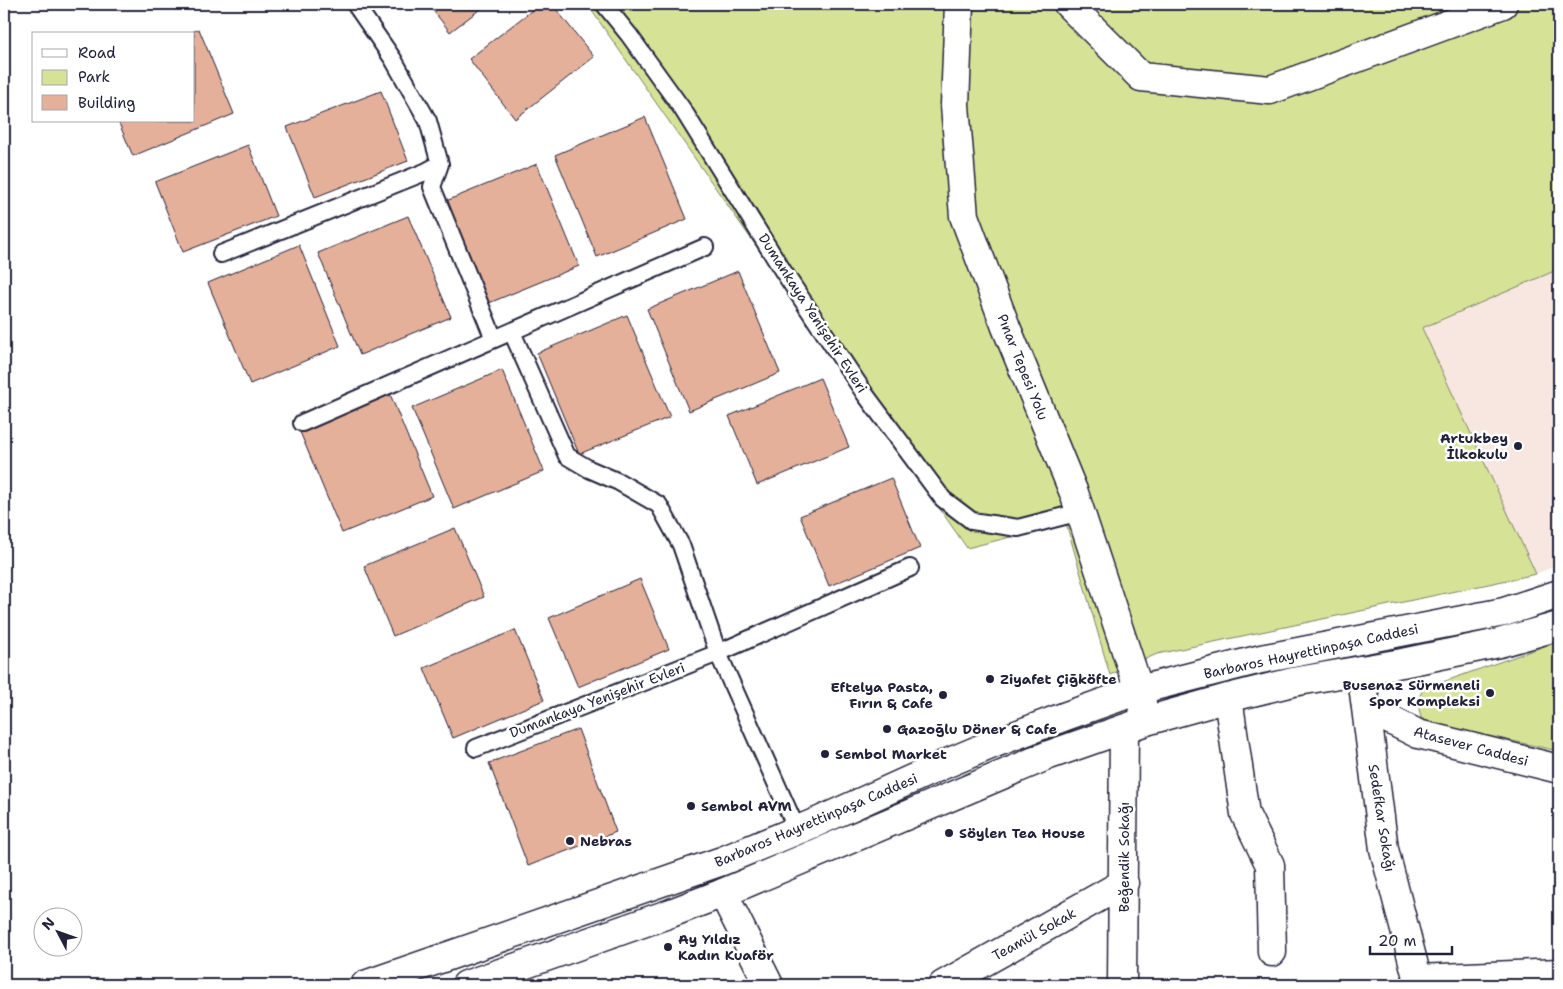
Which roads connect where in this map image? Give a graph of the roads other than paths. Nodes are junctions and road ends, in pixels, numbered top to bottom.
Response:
1 (355, 4) edge
2 (604, 4) edge
3 (959, 4) edge
4 (1068, 4) edge
5 (1503, 4) edge
6 (440, 164) junction
7 (705, 247) dead end
8 (221, 254) dead end
9 (512, 332) junction
10 (494, 339) junction
11 (302, 423) dead end
12 (1080, 512) junction
13 (910, 568) dead end
14 (1559, 594) edge
15 (1559, 626) edge
16 (718, 653) junction
17 (1361, 670) junction
18 (1139, 690) junction
19 (1228, 698) junction
20 (1366, 708) junction
21 (1135, 725) junction
22 (476, 748) dead end
23 (1559, 769) edge
24 (797, 830) junction
25 (1124, 883) junction
26 (723, 893) junction
27 (1272, 952) dead end
28 (1559, 973) edge
29 (1418, 982) edge
30 (366, 985) edge
31 (466, 985) edge
32 (770, 985) edge
33 (943, 985) edge
34 (1122, 985) edge

1 - 6 lane
2 - 12 lane, Dumankaya Yenişehir Evleri
3 - 12 street, Pınar Tepesi Yolu
4 - 5 street
6 - 8 lane
6 - 10 lane
7 - 9 lane
9 - 10 lane
9 - 16 lane
10 - 11 lane
12 - 18 street, Pınar Tepesi Yolu
13 - 16 lane, Dumankaya Yenişehir Evleri
14 - 18 street, Barbaros Hayrettinpaşa Caddesi
15 - 17 street, Barbaros Hayrettinpaşa Caddesi
16 - 22 lane, Dumankaya Yenişehir Evleri
16 - 24 lane
17 - 19 street, Barbaros Hayrettinpaşa Caddesi
17 - 20 street
18 - 21 street, Pınar Tepesi Yolu
18 - 24 street, Barbaros Hayrettinpaşa Caddesi
19 - 21 street, Barbaros Hayrettinpaşa Caddesi
19 - 27 street
20 - 23 street, Atasever Caddesi
20 - 29 street, Sedefkar Sokağı
21 - 25 street, Beğendik Sokağı
21 - 26 street, Barbaros Hayrettinpaşa Caddesi
24 - 30 street, Barbaros Hayrettinpaşa Caddesi
25 - 33 street, Teamül Sokak
25 - 34 street, Beğendik Sokağı
26 - 31 street, Barbaros Hayrettinpaşa Caddesi
26 - 32 street
28 - 29 street

